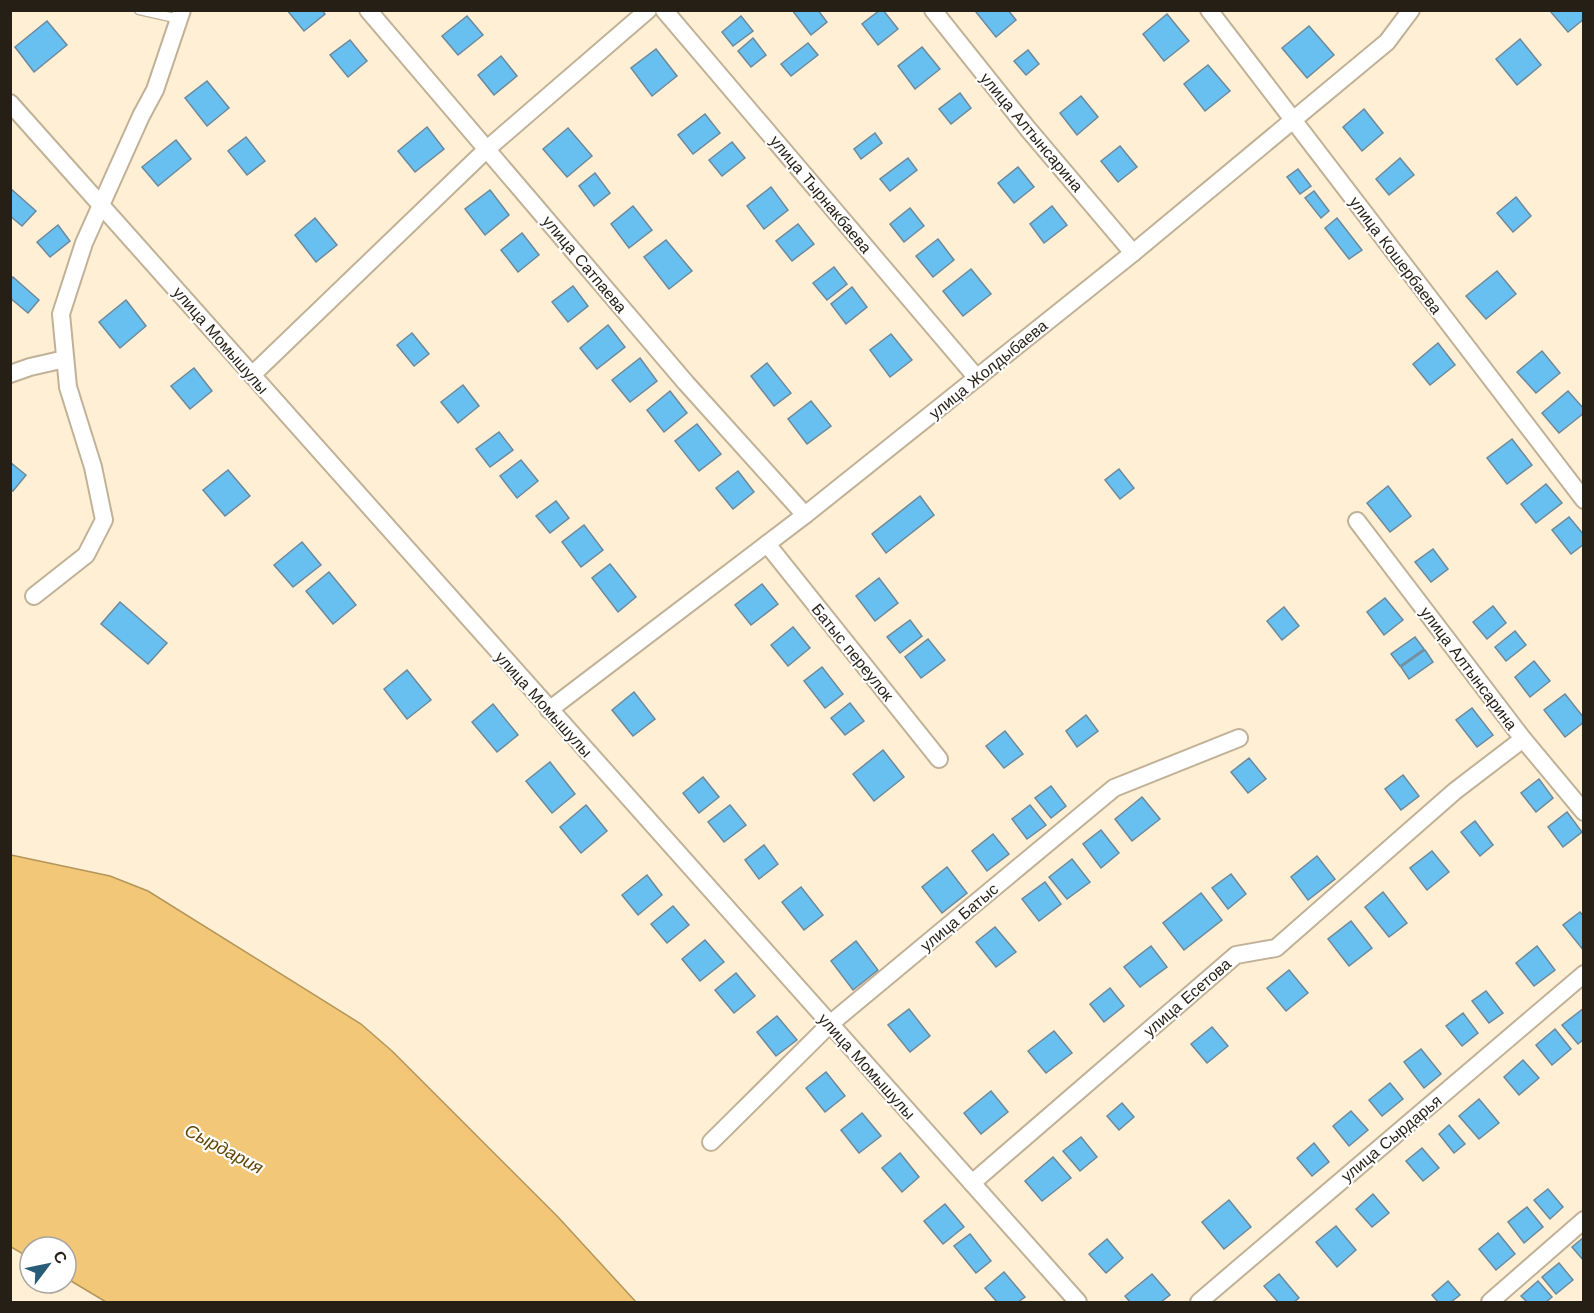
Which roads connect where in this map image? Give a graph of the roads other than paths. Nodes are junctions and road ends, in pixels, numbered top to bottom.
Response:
1 (139, 10) edge
2 (368, 10) edge
3 (648, 10) edge
4 (664, 10) edge
5 (933, 10) edge
6 (1209, 10) edge
7 (1412, 10) edge
8 (181, 15) edge
9 (10, 103) edge
10 (1293, 121) junction
11 (487, 149) junction
12 (101, 204) junction
13 (1133, 253) junction
14 (65, 359) junction
15 (10, 374) edge
16 (252, 375) junction
17 (977, 378) junction
18 (1584, 500) edge
19 (806, 515) junction
20 (1357, 522) dead end
21 (767, 544) junction
22 (34, 596) dead end
23 (549, 710) junction
24 (1239, 738) dead end
25 (1523, 739) junction
26 (939, 759) dead end
27 (1584, 812) edge
28 (1584, 974) edge
29 (830, 1024) junction
30 (711, 1142) dead end
31 (972, 1183) junction
32 (1584, 1220) edge
33 (1078, 1302) edge
34 (1199, 1302) edge
35 (1490, 1302) edge

1 - 8 lane
2 - 11 street, улица Сатпаева
3 - 11 street
4 - 17 street, улица Тырнакбаева
5 - 13 street, улица Алтынсарина
6 - 10 street, улица Кошербаева
7 - 10 street, улица Жолдыбаева
8 - 12 street
9 - 12 street, улица Момышулы
10 - 13 street, улица Жолдыбаева
10 - 18 street, улица Кошербаева
11 - 16 street
11 - 19 street, улица Сатпаева
12 - 14 street
12 - 16 street, улица Момышулы
13 - 17 street, улица Жолдыбаева
14 - 15 street
14 - 22 street
16 - 23 street, улица Момышулы
17 - 19 street, улица Жолдыбаева
19 - 21 street, улица Жолдыбаева
20 - 25 street, улица Алтынсарина
21 - 23 street, улица Жолдыбаева
21 - 26 street, Батыс переулок
23 - 29 street, улица Момышулы
24 - 29 street, улица Батыс
25 - 27 street, улица Алтынсарина
25 - 31 street, улица Есетова
28 - 34 street, улица Сырдарья
29 - 30 street, улица Батыс
29 - 31 street, улица Момышулы
31 - 33 street, улица Момышулы
32 - 35 street

